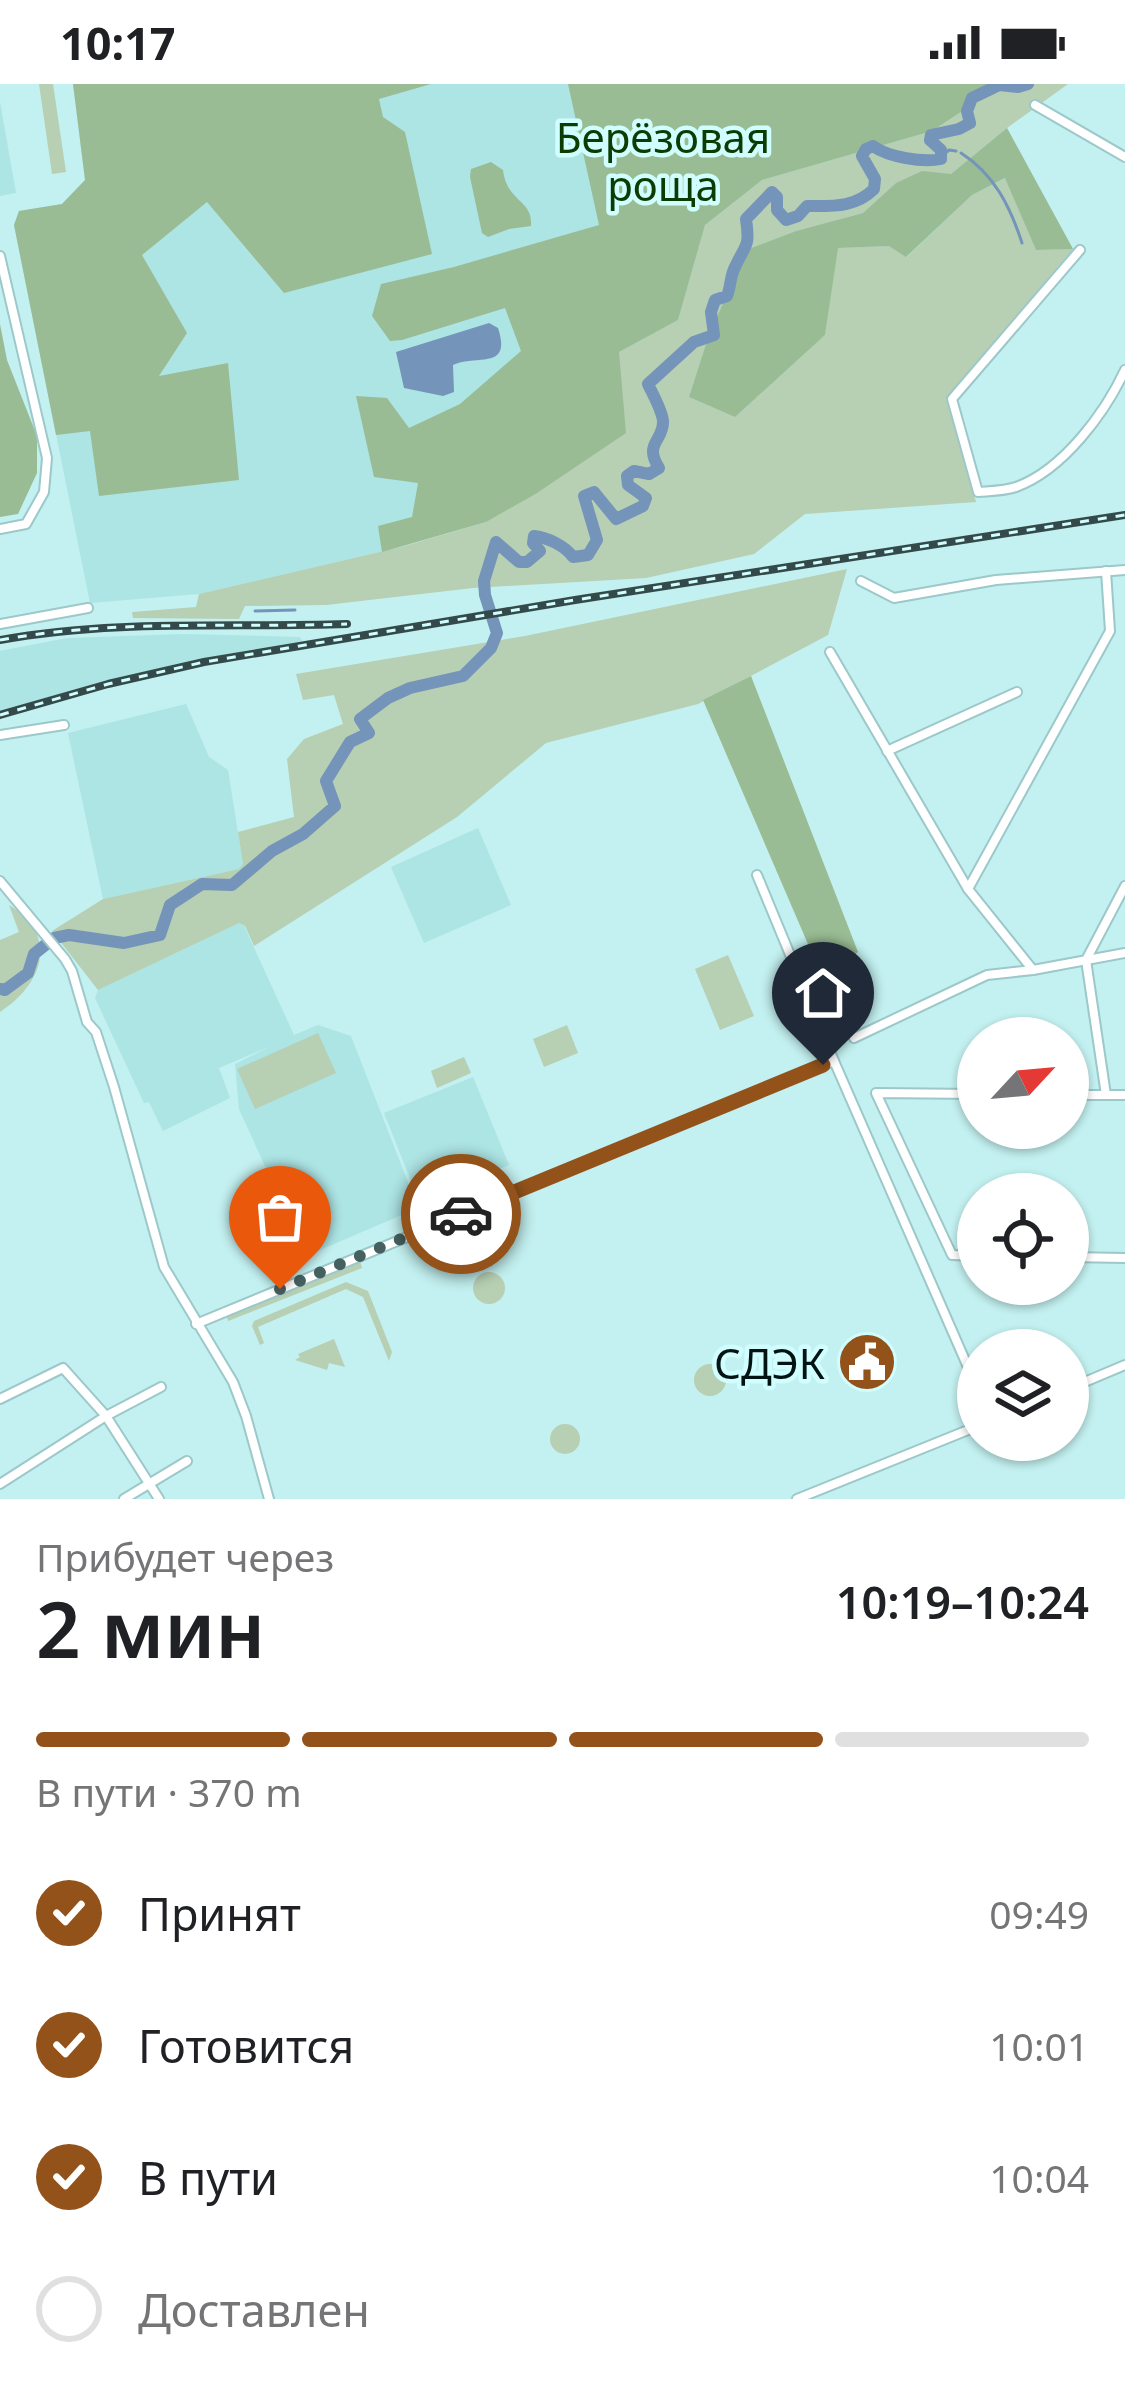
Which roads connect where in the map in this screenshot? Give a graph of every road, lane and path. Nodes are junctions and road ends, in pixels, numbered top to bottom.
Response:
1 (1035, 105) dead end
2 (1125, 157) edge
3 (1080, 250) dead end
4 (0, 256) edge
5 (1125, 370) edge
6 (0, 529) edge
7 (1125, 570) edge
8 (1106, 571) junction
9 (861, 581) dead end
10 (88, 608) dead end
11 (0, 624) edge
12 (830, 652) dead end
13 (1017, 692) dead end
14 (64, 725) dead end
15 (0, 735) edge
16 (886, 751) junction
17 (757, 875) dead end
18 (0, 881) edge
19 (1125, 886) edge
20 (968, 889) junction
21 (16, 900) junction
22 (0, 905) edge
23 (1125, 953) edge
24 (1086, 960) junction
25 (1033, 970) junction
26 (854, 1038) dead end
27 (834, 1060) junction
28 (957, 1094) edge
29 (1089, 1095) edge
30 (1106, 1095) junction
31 (1125, 1095) edge
32 (957, 1256) edge
33 (1089, 1257) edge
34 (1125, 1258) edge
35 (196, 1324) junction
36 (957, 1342) edge
37 (1125, 1365) edge
38 (1089, 1380) edge
39 (161, 1387) dead end
40 (0, 1399) edge
41 (106, 1416) junction
42 (957, 1434) edge
43 (187, 1461) dead end
44 (0, 1484) edge
45 (149, 1484) junction
46 (124, 1499) edge
47 (159, 1499) edge
48 (269, 1499) edge
49 (797, 1499) edge

1 - 2 street
3 - 5 street
4 - 6 street
7 - 8 street
8 - 9 street
8 - 20 street
10 - 11 street
12 - 16 street
13 - 16 street
14 - 15 street
16 - 20 street
17 - 27 street
18 - 21 street
19 - 24 street
20 - 25 street
21 - 22 street
21 - 35 street
23 - 24 street
24 - 25 street
24 - 30 street
25 - 26 street
27 - 35 street
27 - 36 street
28 - 32 street
29 - 30 street
30 - 31 street
33 - 34 street
35 - 48 street
37 - 38 street
39 - 41 street
40 - 41 street
41 - 44 street
41 - 45 street
42 - 49 street
43 - 45 street
45 - 46 street
45 - 47 street

